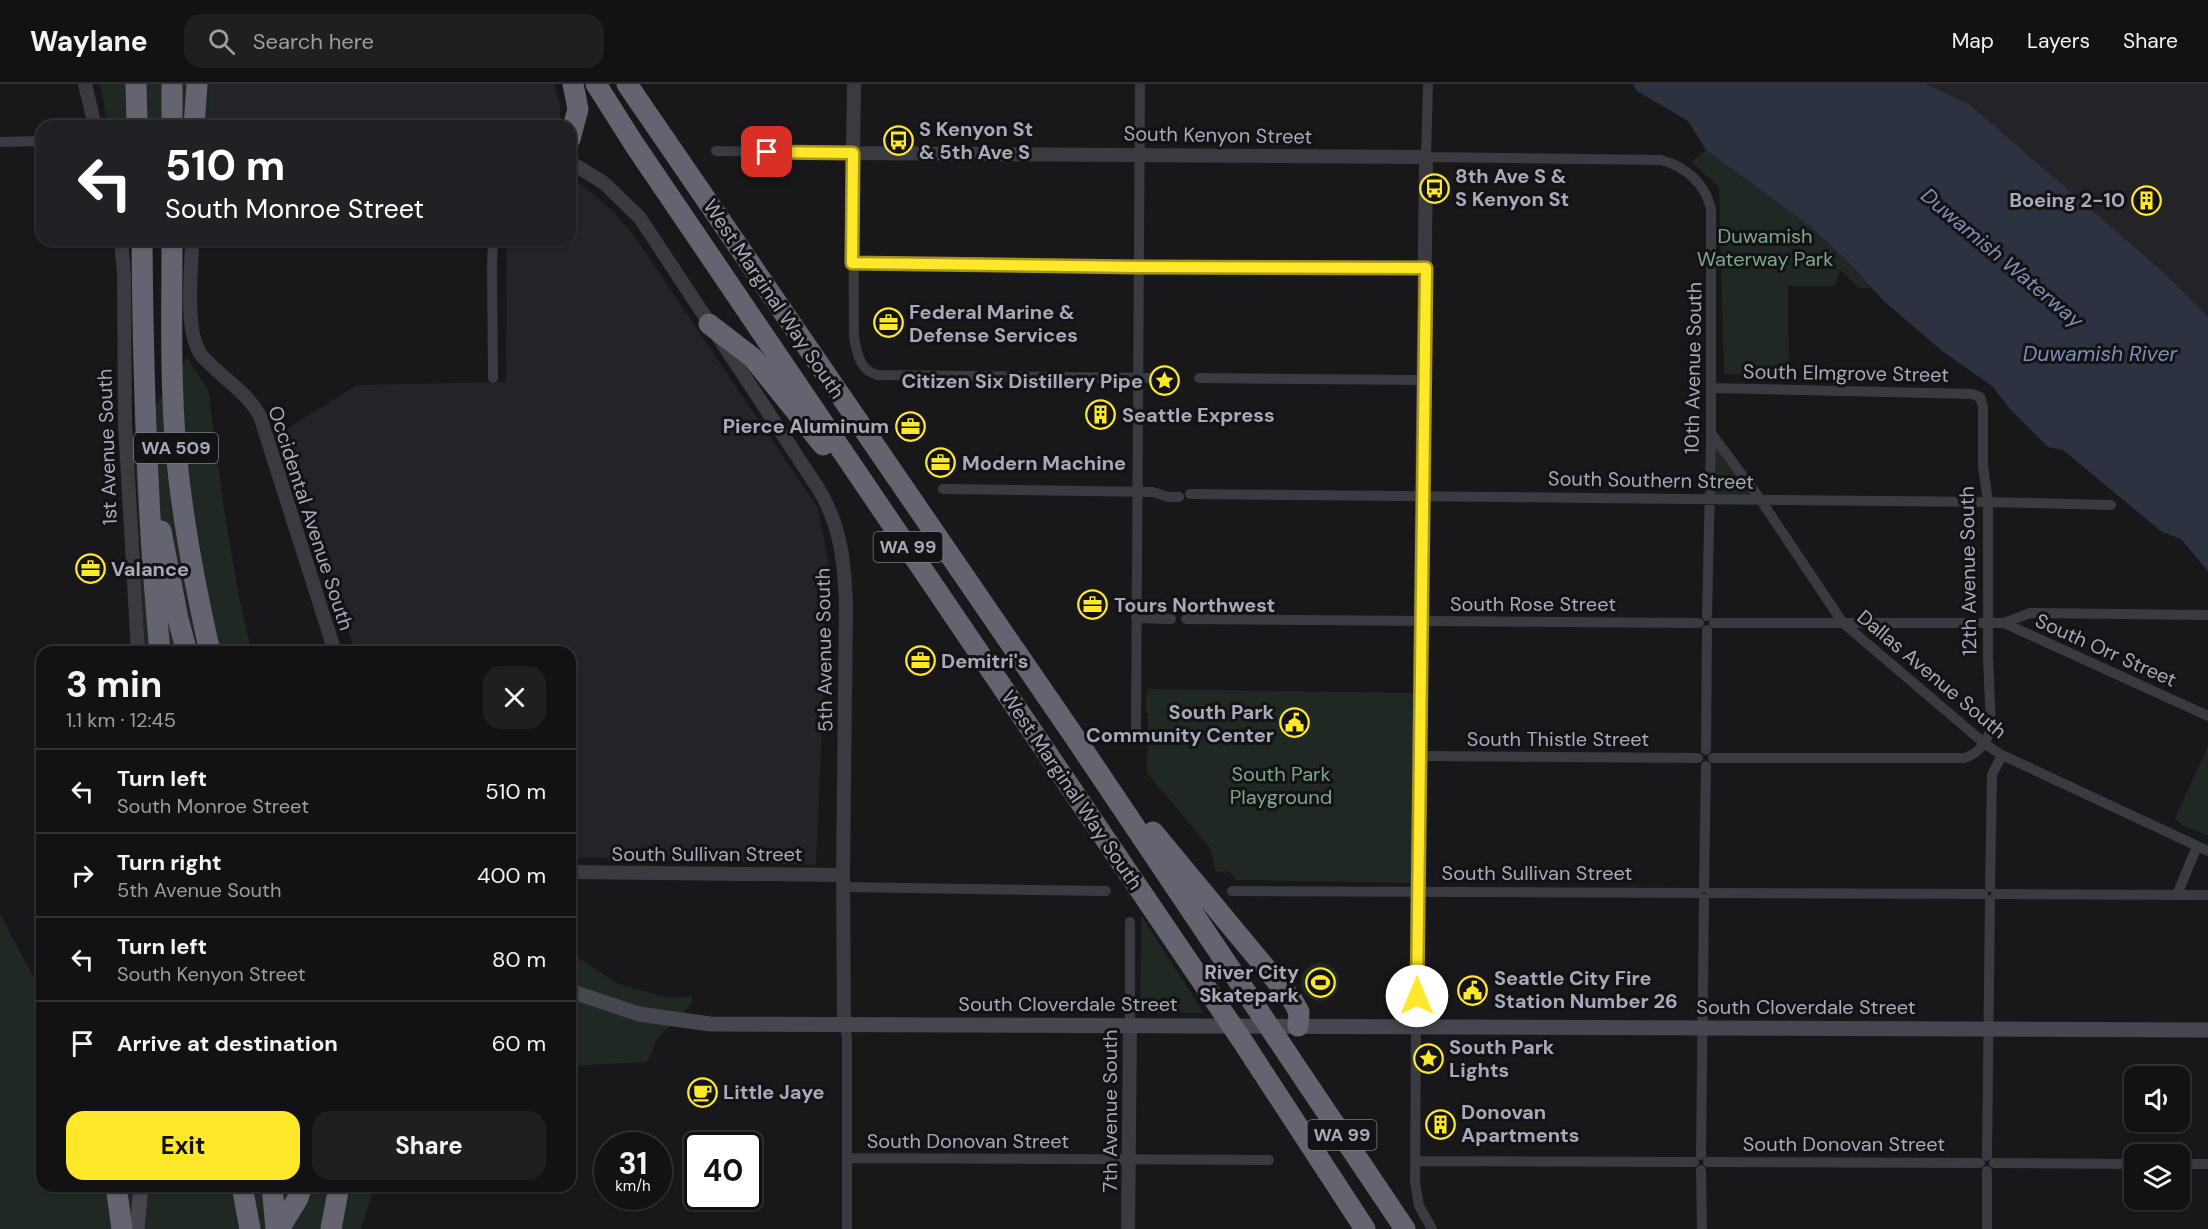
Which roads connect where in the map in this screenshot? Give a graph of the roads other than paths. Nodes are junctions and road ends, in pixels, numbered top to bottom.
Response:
1 (85, 84) edge
2 (136, 84) edge
3 (144, 84) edge
4 (172, 84) edge
5 (177, 84) edge
6 (196, 84) edge
7 (573, 84) edge
8 (596, 84) edge
9 (627, 84) edge
10 (854, 84) edge
11 (1140, 84) edge
12 (1428, 84) edge
13 (94, 120) edge
14 (137, 120) edge
15 (141, 120) edge
16 (172, 120) edge
17 (172, 120) edge
18 (194, 120) edge
19 (575, 120) edge
20 (36, 141) edge
21 (0, 142) edge
22 (716, 151) dead end
23 (853, 153) junction
24 (1140, 153) junction
25 (1426, 157) junction
26 (576, 166) edge
27 (1707, 194) joint
28 (122, 246) edge
29 (142, 246) edge
30 (172, 246) edge
31 (192, 246) edge
32 (494, 246) edge
33 (852, 263) junction
34 (1138, 267) junction
35 (1426, 268) junction
36 (709, 324) junction
37 (493, 378) dead end
38 (1137, 378) junction
39 (1152, 378) dead end
40 (1199, 378) dead end
41 (1424, 380) junction
42 (144, 384) junction
43 (1711, 388) junction
44 (1980, 398) joint
45 (1711, 433) junction
46 (943, 489) dead end
47 (1137, 492) junction
48 (1424, 495) junction
49 (1708, 499) junction
50 (1760, 500) junction
51 (1988, 501) junction
52 (2111, 506) dead end
53 (947, 604) junction
54 (2208, 615) edge
55 (1136, 618) junction
56 (1171, 619) dead end
57 (1186, 619) dead end
58 (1421, 622) junction
59 (1707, 623) junction
60 (1843, 623) junction
61 (1989, 623) junction
62 (2004, 623) junction
63 (138, 646) edge
64 (159, 646) edge
65 (185, 646) edge
66 (209, 646) edge
67 (333, 646) edge
68 (2208, 716) edge
69 (1136, 731) dead end
70 (1078, 742) junction
71 (1984, 743) junction
72 (2002, 755) junction
73 (1419, 756) junction
74 (1706, 758) junction
75 (2203, 848) edge
76 (576, 872) edge
77 (843, 881) junction
78 (1106, 891) dead end
79 (1232, 891) dead end
80 (1417, 892) junction
81 (1704, 893) junction
82 (1990, 894) junction
83 (2177, 894) junction
84 (2208, 895) edge
85 (1130, 922) dead end
86 (576, 992) edge
87 (844, 1024) junction
88 (1130, 1026) junction
89 (1299, 1026) junction
90 (1416, 1026) junction
91 (1703, 1027) junction
92 (1989, 1029) junction
93 (2208, 1030) edge
94 (848, 1158) junction
95 (1130, 1160) junction
96 (1269, 1160) dead end
97 (1414, 1161) junction
98 (1701, 1162) junction
99 (1987, 1163) junction
100 (2124, 1164) edge
101 (2190, 1164) edge
102 (2208, 1164) edge
103 (117, 1192) edge
104 (140, 1192) edge
105 (243, 1192) edge
106 (273, 1192) edge
107 (295, 1192) edge
108 (300, 1192) edge
109 (338, 1192) edge
110 (342, 1192) edge
111 (332, 1224) edge
112 (122, 1229) edge
113 (137, 1229) edge
114 (250, 1229) edge
115 (278, 1229) edge
116 (298, 1229) edge
117 (847, 1229) edge
118 (1128, 1229) edge
119 (1365, 1229) edge
120 (1405, 1229) edge
121 (1432, 1229) edge
122 (1701, 1229) edge
123 (1987, 1229) edge

1 - 13 street
2 - 14 highway
3 - 15 highway
4 - 16 highway
5 - 17 highway
6 - 18 highway
7 - 19 highway
8 - 53 highway, West Marginal Way South / WA 99
9 - 70 highway, West Marginal Way South / WA 99
10 - 23 street
11 - 24 street
12 - 25 street
20 - 21 street
22 - 23 street, South Kenyon Street
23 - 24 street, South Kenyon Street
23 - 33 street
24 - 25 street, South Kenyon Street
24 - 34 street
25 - 27 street, South Kenyon Street
25 - 35 street
26 - 36 street, 5th Avenue South
27 - 43 street, 10th Avenue South
28 - 63 street, 1st Avenue South
29 - 42 highway, WA 509
30 - 66 highway, WA 509
31 - 67 street, Occidental Avenue South
32 - 37 street
33 - 34 street
33 - 38 street
34 - 35 street
34 - 38 street
35 - 41 street
36 - 53 highway
36 - 77 street, 5th Avenue South
38 - 39 street
38 - 47 street
40 - 41 street
41 - 48 street
42 - 64 highway
42 - 65 highway, WA 509
43 - 44 street, South Elmgrove Street
43 - 45 street, 10th Avenue South
44 - 51 street, 12th Avenue South
45 - 49 street, 10th Avenue South
45 - 50 street, Dallas Avenue South
46 - 47 street, South Southern Street
47 - 48 street, South Southern Street
47 - 55 street
48 - 49 street, South Southern Street
48 - 58 street
49 - 50 street, South Southern Street
49 - 59 street, 10th Avenue South
50 - 51 street, South Southern Street
50 - 60 street, Dallas Avenue South
51 - 52 street, South Southern Street
51 - 61 street, 12th Avenue South
53 - 119 highway, West Marginal Way South / WA 99
54 - 62 street
55 - 56 street
55 - 69 street
57 - 58 street, South Rose Street
58 - 59 street, South Rose Street
58 - 73 street
59 - 60 street, South Rose Street
59 - 74 street, 10th Avenue South
60 - 61 street, South Rose Street
60 - 71 street, Dallas Avenue South
61 - 62 street, South Orr Street
61 - 71 street, 12th Avenue South
62 - 68 street, South Orr Street
70 - 89 highway
70 - 120 highway, West Marginal Way South / WA 99
71 - 72 street, Dallas Avenue South
71 - 74 street, South Thistle Street
72 - 75 street, Dallas Avenue South
72 - 82 street
73 - 74 street, South Thistle Street
73 - 80 street
74 - 81 street, 10th Avenue South
75 - 83 street
76 - 77 street, South Sullivan Street
77 - 78 street, South Sullivan Street
77 - 87 street, 5th Avenue South
79 - 80 street, South Sullivan Street
80 - 81 street, South Sullivan Street
80 - 90 street
81 - 82 street, South Sullivan Street
81 - 91 street, 10th Avenue South
82 - 83 street, South Sullivan Street
82 - 92 street
83 - 84 street, South Sullivan Street
85 - 88 street, 7th Avenue South
86 - 87 main road, South Cloverdale Street
87 - 88 main road, South Cloverdale Street
87 - 94 street, 5th Avenue South
88 - 89 main road, South Cloverdale Street
88 - 95 street, 7th Avenue South
89 - 90 main road, South Cloverdale Street
90 - 91 main road, South Cloverdale Street
90 - 97 street
91 - 92 main road, South Cloverdale Street
91 - 98 street, 10th Avenue South
92 - 93 main road, South Cloverdale Street
92 - 99 street
94 - 95 street, South Donovan Street
94 - 117 street, 5th Avenue South
95 - 96 street, South Donovan Street
95 - 118 street, 7th Avenue South
97 - 98 street, South Donovan Street
97 - 121 street
98 - 99 street, South Donovan Street
98 - 122 street, 10th Avenue South
99 - 100 street, South Donovan Street
99 - 123 street
101 - 102 street
103 - 112 highway
104 - 113 main road
105 - 114 highway
106 - 115 highway
107 - 116 highway
108 - 115 highway
109 - 111 highway
110 - 111 highway

